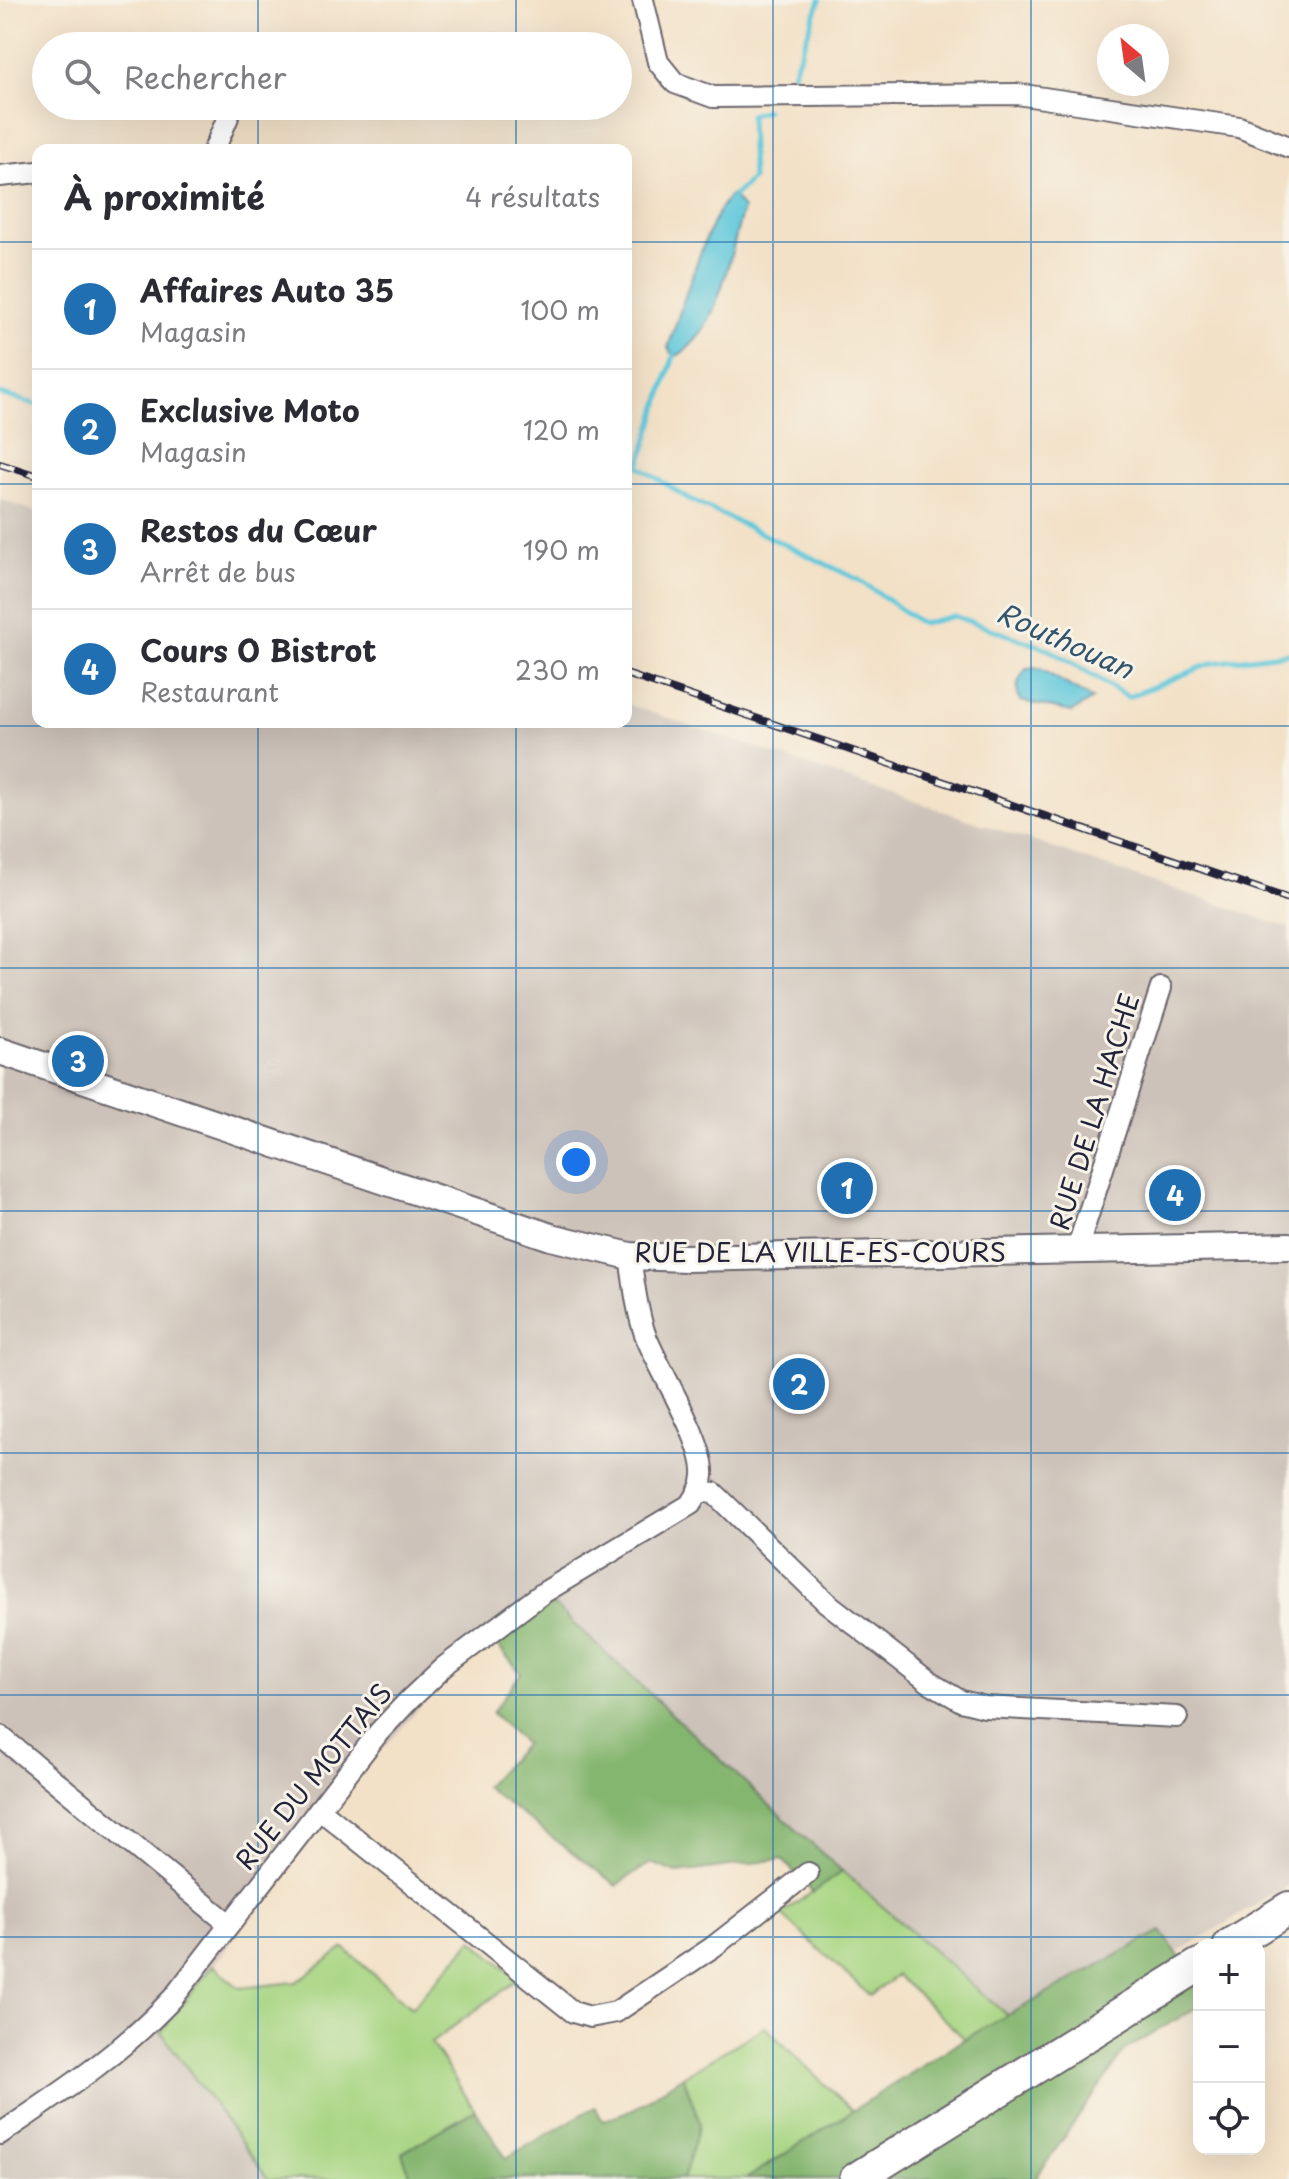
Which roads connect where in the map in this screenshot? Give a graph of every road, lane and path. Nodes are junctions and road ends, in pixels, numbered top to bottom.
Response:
1 (643, 0) edge
2 (227, 120) edge
3 (217, 144) edge
4 (1289, 147) edge
5 (32, 173) edge
6 (0, 176) edge
7 (1161, 988) dead end
8 (0, 1051) edge
9 (1289, 1246) edge
10 (1080, 1251) junction
11 (630, 1256) junction
12 (700, 1491) junction
13 (1177, 1717) dead end
14 (0, 1736) edge
15 (319, 1809) junction
16 (808, 1873) dead end
17 (1289, 1908) edge
18 (229, 1924) junction
19 (1240, 1939) edge
20 (1193, 1969) edge
21 (0, 2134) edge
22 (856, 2179) edge

1 - 4 street
2 - 3 street
5 - 6 street
7 - 10 street, RUE DE LA HACHE
8 - 11 street, RUE DE LA VILLE-ES-COURS
9 - 10 street, RUE DE LA VILLE-ES-COURS
10 - 11 street, RUE DE LA VILLE-ES-COURS
11 - 12 street
12 - 13 street
12 - 15 street, RUE DU MOTTAIS
14 - 18 street
15 - 16 street
15 - 18 street, RUE DU MOTTAIS
17 - 19 main road
18 - 21 street, RUE DU MOTTAIS
20 - 22 main road

